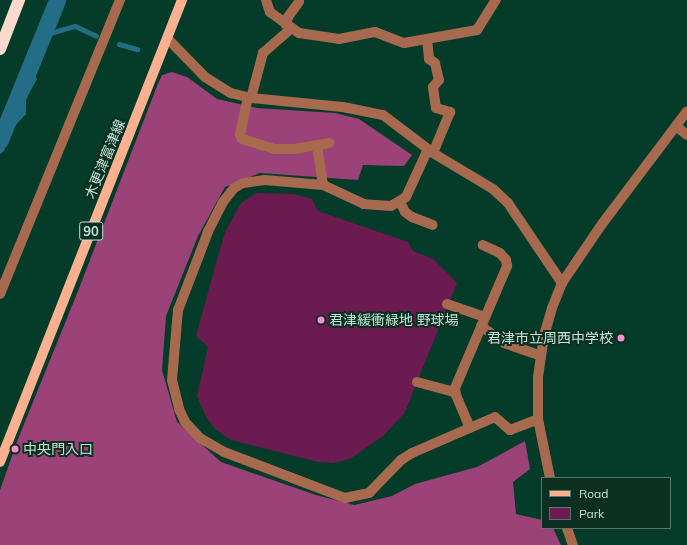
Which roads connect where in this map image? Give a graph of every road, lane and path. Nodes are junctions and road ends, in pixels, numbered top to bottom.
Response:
1 (19, 0) edge
2 (120, 0) edge
3 (182, 0) edge
4 (266, 0) edge
5 (496, 0) edge
6 (299, 2) dead end
7 (289, 27) junction
8 (168, 39) junction
9 (427, 39) junction
10 (0, 49) edge
11 (250, 98) junction
12 (687, 111) edge
13 (676, 126) junction
14 (687, 135) edge
15 (329, 143) dead end
16 (317, 145) junction
17 (431, 151) junction
18 (323, 185) junction
19 (400, 202) junction
20 (433, 226) dead end
21 (483, 245) dead end
22 (562, 283) junction
23 (0, 294) edge
24 (447, 304) dead end
25 (483, 321) junction
26 (541, 356) junction
27 (417, 382) dead end
28 (455, 392) junction
29 (538, 419) junction
30 (470, 428) junction
31 (0, 462) edge
32 (550, 477) edge
33 (567, 529) edge
34 (573, 545) edge

1 - 10 highway
2 - 23 street
3 - 8 main road, 木更津富津線 / 90
4 - 7 street
5 - 9 street
6 - 7 street
7 - 9 street
7 - 11 street
8 - 11 street
8 - 31 main road, 木更津富津線 / 90
9 - 17 street
11 - 16 street
11 - 17 street
12 - 13 street
13 - 14 street
13 - 22 street
15 - 16 street
16 - 18 street
17 - 19 street
17 - 22 street
18 - 19 street
18 - 30 street
19 - 20 street
21 - 25 street
22 - 26 street
24 - 25 street
25 - 26 street
25 - 28 street
26 - 29 street
27 - 28 street
28 - 30 street
29 - 30 street
29 - 32 street
33 - 34 street

